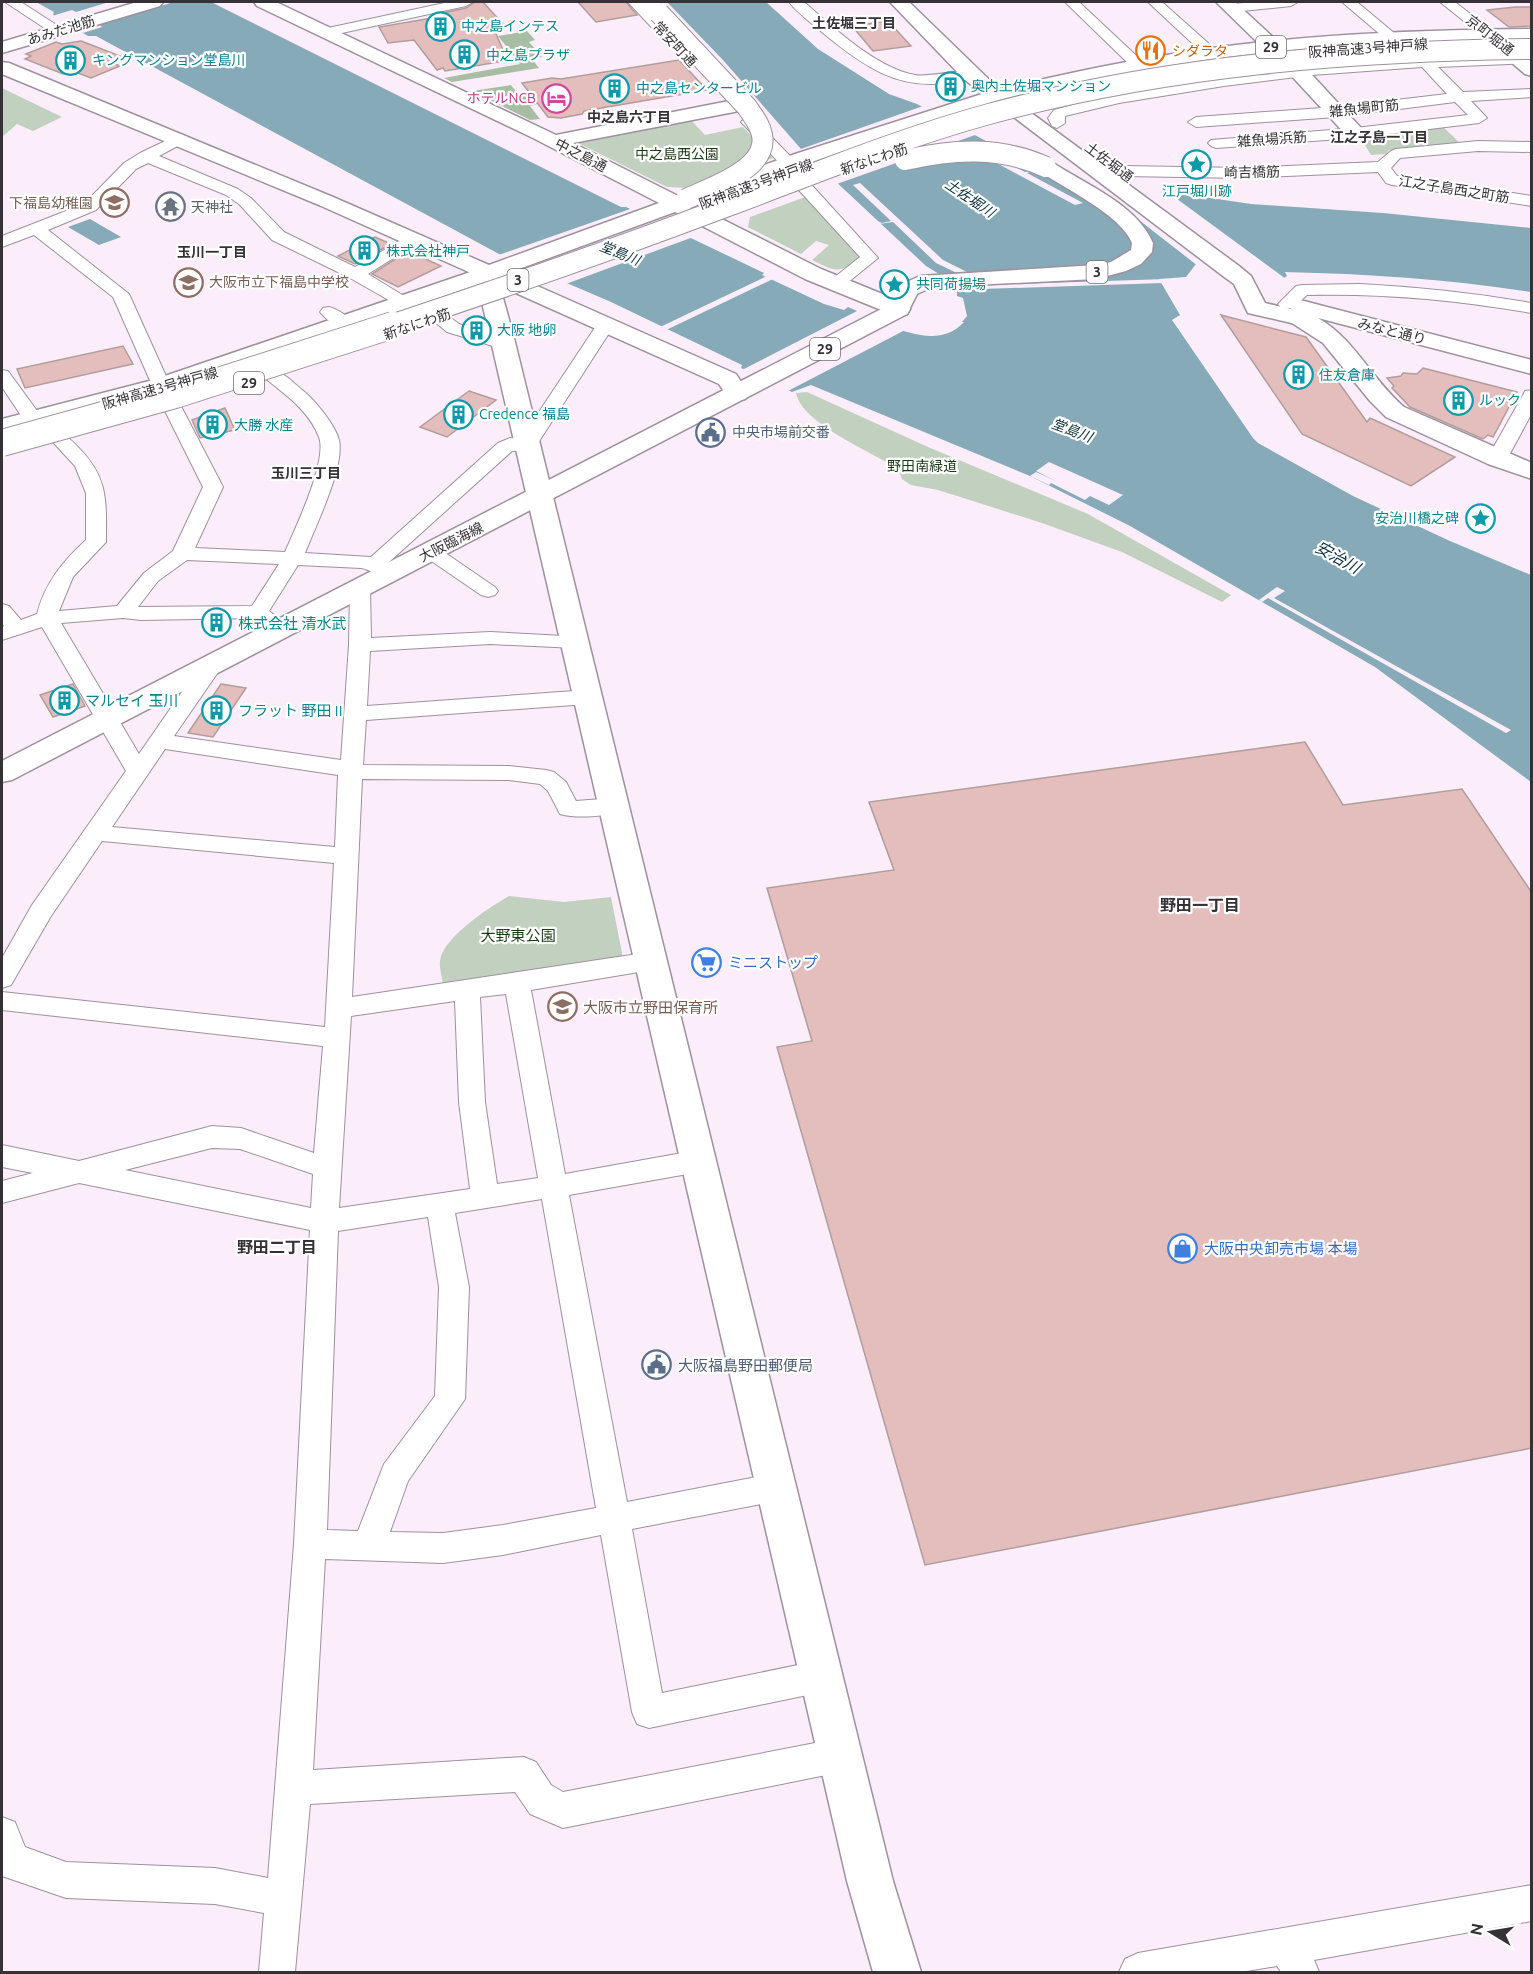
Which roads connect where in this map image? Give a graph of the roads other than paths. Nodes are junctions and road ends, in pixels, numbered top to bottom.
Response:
1 (12, 2) edge
2 (133, 2) edge
3 (154, 2) edge
4 (263, 2) edge
5 (466, 2) edge
6 (635, 2) edge
7 (796, 2) edge
8 (899, 2) edge
9 (923, 2) edge
10 (1072, 2) edge
11 (1155, 2) edge
12 (1291, 2) edge
13 (1349, 2) edge
14 (1447, 2) edge
15 (1229, 5) edge
16 (653, 7) edge
17 (62, 25) junction
18 (328, 32) junction
19 (1489, 34) junction
20 (1393, 38) junction
21 (2, 41) edge
22 (1274, 47) junction
23 (2, 48) edge
24 (1528, 52) edge
25 (1212, 54) junction
26 (1426, 63) junction
27 (1138, 65) junction
28 (2, 67) edge
29 (1296, 69) junction
30 (970, 74) junction
31 (1532, 93) edge
32 (1458, 98) junction
33 (1174, 100) junction
34 (1020, 103) junction
35 (734, 106) junction
36 (1336, 112) junction
37 (1196, 122) junction
38 (1057, 123) junction
39 (1355, 133) junction
40 (180, 139) junction
41 (554, 141) junction
42 (1216, 143) junction
43 (1532, 147) edge
44 (145, 156) junction
45 (795, 161) junction
46 (1382, 167) junction
47 (1122, 171) junction
48 (1245, 173) junction
49 (812, 180) junction
50 (1532, 201) edge
51 (690, 218) junction
52 (37, 229) junction
53 (414, 240) junction
54 (2, 242) edge
55 (356, 274) junction
56 (517, 274) junction
57 (835, 284) junction
58 (1271, 296) junction
59 (492, 298) junction
60 (405, 302) junction
61 (1532, 308) edge
62 (894, 312) junction
63 (438, 316) junction
64 (606, 324) junction
65 (506, 345) junction
66 (1532, 367) edge
67 (2, 375) edge
68 (272, 375) junction
69 (1532, 380) edge
70 (161, 385) junction
71 (737, 394) junction
72 (1532, 395) edge
73 (174, 408) junction
74 (33, 419) junction
75 (2, 426) edge
76 (2, 431) edge
77 (60, 440) junction
78 (2, 443) edge
79 (526, 445) junction
80 (2, 454) edge
81 (1497, 459) junction
82 (1532, 472) edge
83 (540, 496) junction
84 (431, 552) junction
85 (182, 554) junction
86 (293, 558) junction
87 (382, 569) junction
88 (360, 589) junction
89 (488, 591) dead end
90 (2, 610) edge
91 (123, 612) junction
92 (258, 612) junction
93 (47, 618) junction
94 (281, 629) junction
95 (9, 632) edge
96 (575, 642) junction
97 (360, 645) junction
98 (212, 665) junction
99 (588, 697) junction
100 (354, 714) junction
101 (108, 718) junction
102 (159, 741) junction
103 (137, 770) junction
104 (2, 772) edge
105 (351, 772) junction
106 (615, 806) junction
107 (95, 833) junction
108 (347, 856) junction
109 (651, 961) junction
110 (2, 979) edge
111 (517, 983) junction
112 (467, 990) junction
113 (2, 1001) edge
114 (339, 1008) junction
115 (337, 1038) junction
116 (2, 1156) edge
117 (699, 1161) junction
118 (327, 1168) junction
119 (84, 1172) junction
120 (552, 1187) junction
121 (2, 1192) edge
122 (485, 1198) junction
123 (440, 1206) junction
124 (324, 1222) junction
125 (777, 1487) junction
126 (614, 1519) junction
127 (310, 1544) junction
128 (369, 1545) junction
129 (822, 1676) junction
130 (841, 1755) junction
131 (294, 1788) junction
132 (6, 1852) edge
133 (284, 1899) junction
134 (1532, 1903) edge
135 (1294, 1959) edge
136 (277, 1972) edge
137 (897, 1972) edge
138 (1138, 1972) edge

1 - 17 street
2 - 17 main road, あみだ池筋
3 - 17 main road, あみだ池筋
4 - 18 main road, 中之島通
5 - 18 street
6 - 35 street, 常安町通
7 - 30 street
8 - 30 main road, 土佐堀通
9 - 34 main road, 土佐堀通
10 - 27 street
11 - 25 street
12 - 15 street
13 - 20 street
14 - 19 street, 京町堀通
15 - 22 main road
16 - 56 main road, 3, bridge
17 - 21 main road, あみだ池筋
17 - 23 main road, あみだ池筋
18 - 41 main road, 中之島通
19 - 20 main road, 新なにわ筋 / 29
19 - 24 main road, 新なにわ筋 / 29
19 - 24 main road, 京町堀通
20 - 22 main road, 新なにわ筋 / 29
22 - 25 main road, 新なにわ筋 / 29
22 - 29 main road
24 - 26 street
24 - 29 main road, 新なにわ筋 / 29
24 - 34 main road, 阪神高速3号神戸線 / 3, bridge
24 - 56 main road, 阪神高速3号神戸線 / 3
25 - 27 main road, 新なにわ筋 / 29
26 - 29 street
26 - 32 street
27 - 34 main road, 新なにわ筋 / 29
28 - 40 main road
29 - 33 street
29 - 34 main road, 新なにわ筋 / 29
29 - 36 main road
30 - 34 main road, 土佐堀通
31 - 32 street, 雑魚場町筋
32 - 36 street, 雑魚場町筋
32 - 39 street, 雑魚場浜筋
33 - 37 street
33 - 38 street
34 - 38 main road, 土佐堀通
34 - 45 main road, 新なにわ筋
34 - 49 main road, 新なにわ筋
34 - 51 main road, 阪神高速3号神戸線 / 3, bridge
34 - 58 main road, 土佐堀通
35 - 41 main road
35 - 45 street, 常安町通
36 - 37 street, 雑魚場町筋
36 - 39 main road
37 - 42 street
38 - 47 main road, 土佐堀通
39 - 42 street, 雑魚場浜筋
40 - 44 street
40 - 53 main road
41 - 51 main road, 中之島通
42 - 48 street
43 - 46 street
44 - 52 street
44 - 55 street
45 - 51 main road, 新なにわ筋
46 - 48 street, 崎吉橋筋
46 - 50 street, 江之子島西之町筋
47 - 48 street, 崎吉橋筋
47 - 58 main road, 土佐堀通
49 - 51 main road, 新なにわ筋
49 - 57 street
51 - 56 main road, 新なにわ筋, bridge
51 - 56 main road, 新なにわ筋
51 - 57 main road, 中之島通
51 - 62 main road, 3, bridge
51 - 78 main road, 阪神高速3号神戸線 / 3, bridge
52 - 54 street
52 - 70 street
53 - 55 street
53 - 56 main road
55 - 60 street
56 - 59 main road, 新なにわ筋 / 29
56 - 60 main road, 新なにわ筋 / 29
56 - 64 main road
56 - 76 main road, 阪神高速3号神戸線 / 3
57 - 62 main road, 中之島通
58 - 61 street
58 - 66 main road, みなと通り
58 - 69 main road, みなと通り
58 - 81 main road
59 - 63 main road, 新なにわ筋 / 29
59 - 65 main road
60 - 70 main road, 新なにわ筋 / 29
62 - 71 main road, 大阪臨海線 / 29
63 - 65 street
63 - 68 main road, 新なにわ筋 / 29
64 - 71 main road
64 - 79 street
65 - 79 main road
67 - 74 street
68 - 73 main road, 新なにわ筋 / 29
68 - 86 street
70 - 73 street
70 - 74 main road, 新なにわ筋 / 29
71 - 83 main road, 大阪臨海線 / 29
72 - 81 street
73 - 77 main road, 新なにわ筋 / 29
73 - 85 street
74 - 75 main road, 新なにわ筋 / 29
77 - 80 main road, 新なにわ筋 / 29
77 - 93 street
79 - 83 main road
79 - 87 street
81 - 82 main road
83 - 84 main road, 大阪臨海線 / 29
83 - 96 main road
84 - 87 main road, 大阪臨海線 / 29
84 - 89 street
85 - 86 street
85 - 91 street
86 - 87 street
86 - 92 street
87 - 88 main road, 大阪臨海線 / 29
88 - 94 main road, 大阪臨海線 / 29
88 - 97 street
90 - 95 street
91 - 92 street
91 - 93 street
92 - 94 street
93 - 95 street
93 - 101 street
94 - 98 main road, 大阪臨海線 / 29
96 - 97 street
96 - 99 main road
97 - 100 street
98 - 101 main road, 大阪臨海線 / 29
98 - 102 street
99 - 100 street
99 - 106 main road
100 - 105 street
101 - 103 street
101 - 104 main road, 大阪臨海線 / 29
102 - 103 street
102 - 105 street
103 - 107 street
105 - 106 street
105 - 108 street
106 - 109 main road
107 - 108 street
107 - 110 street
108 - 114 street
109 - 111 street
109 - 117 main road
111 - 112 street
111 - 120 street
112 - 114 street
112 - 122 street
113 - 115 street
114 - 115 street
115 - 118 street
116 - 119 street
117 - 120 street
117 - 125 main road
118 - 119 street
118 - 124 street
119 - 121 street
119 - 124 street
120 - 122 street
120 - 126 street
122 - 123 street
123 - 124 street
123 - 128 street
124 - 127 street
125 - 126 street
125 - 129 main road
126 - 128 street
126 - 129 street
127 - 128 street
127 - 131 street
129 - 130 main road
130 - 131 street
130 - 137 main road
131 - 133 street
132 - 133 street
133 - 136 street
134 - 135 street
135 - 138 street

